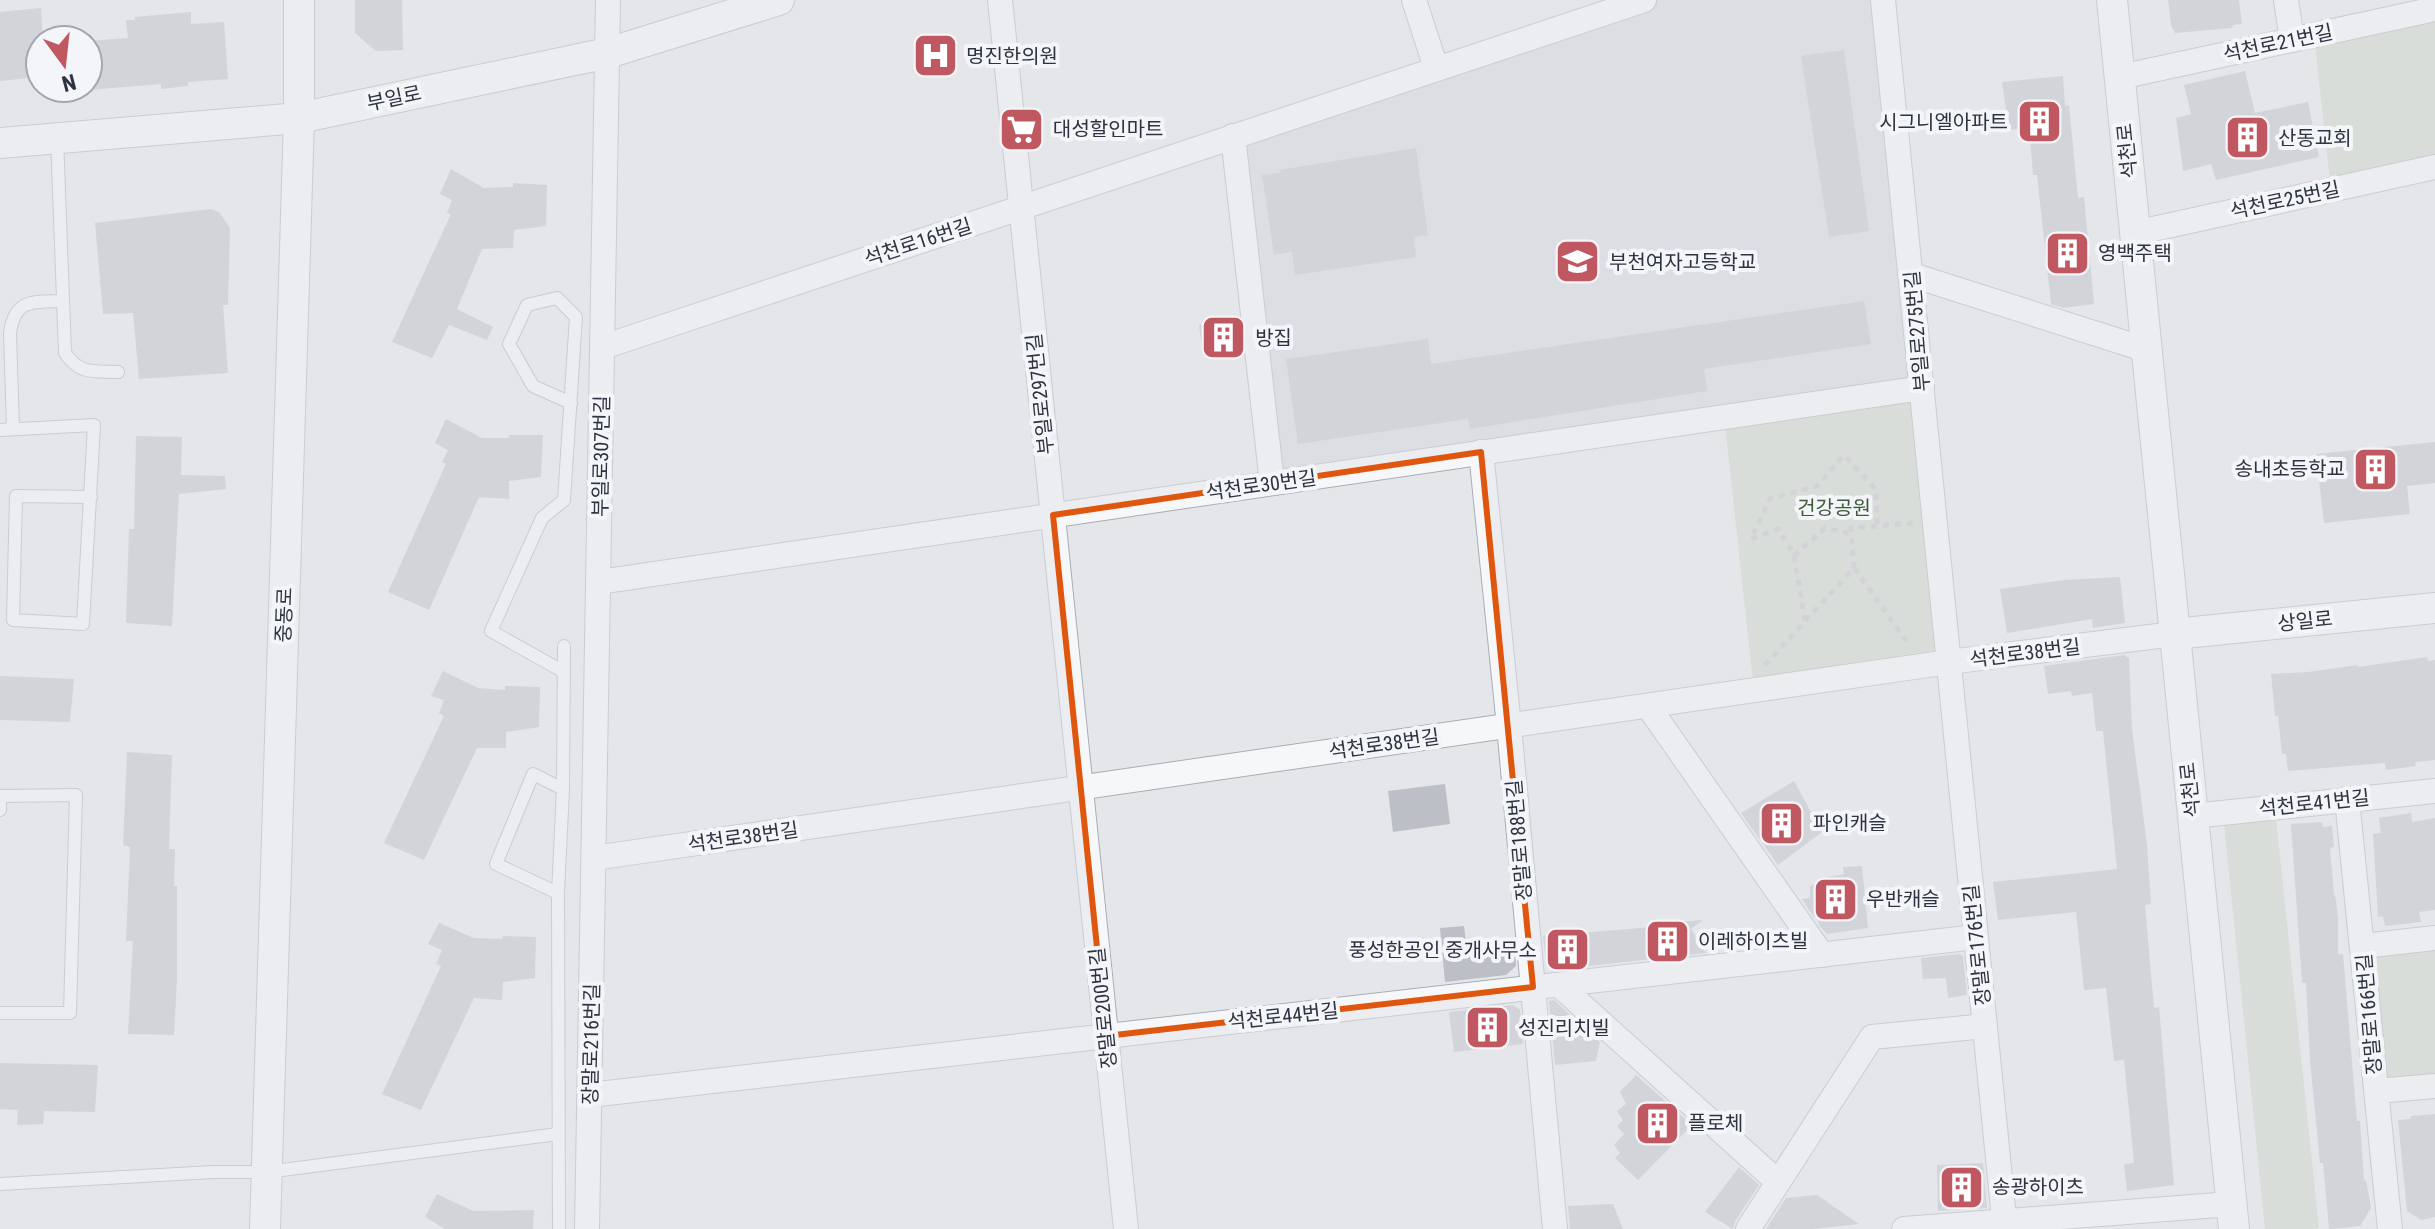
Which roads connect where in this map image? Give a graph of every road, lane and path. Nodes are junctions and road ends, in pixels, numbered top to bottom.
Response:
1 (299, 0) edge
2 (608, 0) edge
3 (779, 0) edge
4 (1000, 0) edge
5 (1414, 0) edge
6 (1644, 0) edge
7 (1883, 0) edge
8 (2112, 0) edge
9 (2286, 0) edge
10 (2435, 9) edge
11 (2292, 40) junction
12 (608, 53) junction
13 (1436, 68) junction
14 (2120, 77) junction
15 (299, 118) junction
16 (1233, 136) junction
17 (57, 137) junction
18 (0, 143) edge
19 (2435, 167) edge
20 (1021, 208) junction
21 (2135, 233) junction
22 (1912, 275) junction
23 (63, 301) junction
24 (603, 347) junction
25 (2147, 350) junction
26 (118, 372) dead end
27 (1922, 388) junction
28 (571, 403) junction
29 (6, 430) edge
30 (1481, 452) junction
31 (1272, 483) junction
32 (91, 497) junction
33 (1053, 515) junction
34 (1935, 522) junction
35 (1877, 526) junction
36 (1852, 534) junction
37 (1794, 556) junction
38 (1854, 568) junction
39 (599, 582) junction
40 (2435, 608) edge
41 (1805, 621) junction
42 (2174, 634) junction
43 (564, 646) dead end
44 (1949, 662) junction
45 (1924, 666) junction
46 (1764, 667) dead end
47 (564, 672) junction
48 (1648, 706) junction
49 (1509, 726) junction
50 (1081, 788) junction
51 (563, 789) junction
52 (2435, 791) edge
53 (2347, 799) junction
54 (0, 810) edge
55 (2193, 816) junction
56 (594, 858) junction
57 (558, 893) junction
58 (1976, 937) junction
59 (2435, 938) edge
60 (2363, 946) junction
61 (1822, 955) junction
62 (1559, 985) junction
63 (1533, 987) junction
64 (0, 1013) edge
65 (1985, 1026) junction
66 (1106, 1036) junction
67 (2435, 1086) edge
68 (2377, 1091) junction
69 (590, 1095) junction
70 (558, 1134) junction
71 (267, 1172) junction
72 (1778, 1182) junction
73 (0, 1184) edge
74 (2233, 1216) edge
75 (2004, 1225) edge
76 (265, 1229) edge
77 (559, 1229) edge
78 (587, 1229) edge
79 (1126, 1229) edge
80 (1555, 1229) edge
81 (1748, 1229) edge
82 (1904, 1229) edge
83 (2390, 1229) edge

1 - 15 street, 중동로
2 - 12 street, 부일로307번길
3 - 12 street, 부일로
4 - 20 street, 부일로297번길
5 - 13 street
6 - 13 street, 석천로16번길
7 - 22 street, 부일로275번길
8 - 14 street, 석천로
9 - 11 street
10 - 11 street, 석천로21번길
11 - 14 street, 석천로21번길
12 - 15 street, 부일로
12 - 24 street, 부일로307번길
13 - 16 street, 석천로16번길
14 - 21 street, 석천로
15 - 17 street, 부일로
15 - 71 street, 중동로
16 - 20 street, 석천로16번길
16 - 31 street
17 - 18 street, 부일로
17 - 23 lane
19 - 21 street, 석천로25번길
20 - 24 street, 석천로16번길
20 - 33 street, 부일로297번길
21 - 25 street, 석천로
22 - 25 street
22 - 27 street, 부일로275번길
23 - 26 lane
23 - 29 lane
24 - 39 street, 부일로307번길
25 - 42 street, 석천로
27 - 30 street, 석천로30번길
27 - 34 street, 부일로275번길
28 - 28 lane
28 - 47 lane
29 - 32 lane
30 - 31 street, 석천로30번길
30 - 49 street, 장말로188번길
31 - 33 street, 석천로30번길
32 - 32 lane
33 - 39 street, 석천로30번길
33 - 50 street, 부일로297번길
34 - 35 path
34 - 44 street, 부일로275번길
35 - 36 path
35 - 37 path
36 - 37 path
36 - 38 path
37 - 41 path
38 - 41 path
38 - 45 path
39 - 56 street, 부일로307번길
40 - 42 street, 상일로
41 - 46 path
42 - 44 street, 석천로38번길
42 - 55 street, 석천로
43 - 47 lane
44 - 45 street, 석천로38번길
44 - 58 street, 장말로176번길
45 - 48 street, 석천로38번길
47 - 51 lane
48 - 49 street, 석천로38번길
48 - 61 street
49 - 50 street, 석천로38번길
49 - 63 street, 장말로188번길
50 - 56 street, 석천로38번길
50 - 66 street, 장말로200번길
51 - 57 lane
51 - 57 lane
52 - 53 street, 석천로41번길
53 - 55 street, 석천로41번길
53 - 60 street, 장말로166번길
54 - 64 lane
55 - 74 street, 석천로
56 - 69 street, 장말로216번길
57 - 70 lane
58 - 61 street, 석천로44번길
58 - 65 street, 장말로176번길
59 - 60 street
60 - 68 street, 장말로166번길
61 - 62 street, 석천로44번길
62 - 63 street, 석천로44번길
62 - 72 street
63 - 66 street, 석천로44번길
63 - 80 street, 장말로188번길
65 - 72 street
65 - 75 street, 장말로176번길
66 - 69 street, 석천로44번길
66 - 79 street, 장말로200번길
67 - 68 street
68 - 83 street, 장말로166번길
69 - 78 street, 장말로216번길
70 - 71 lane
70 - 77 lane
71 - 73 lane
71 - 76 street, 중동로
72 - 81 street
74 - 75 street
75 - 82 street

